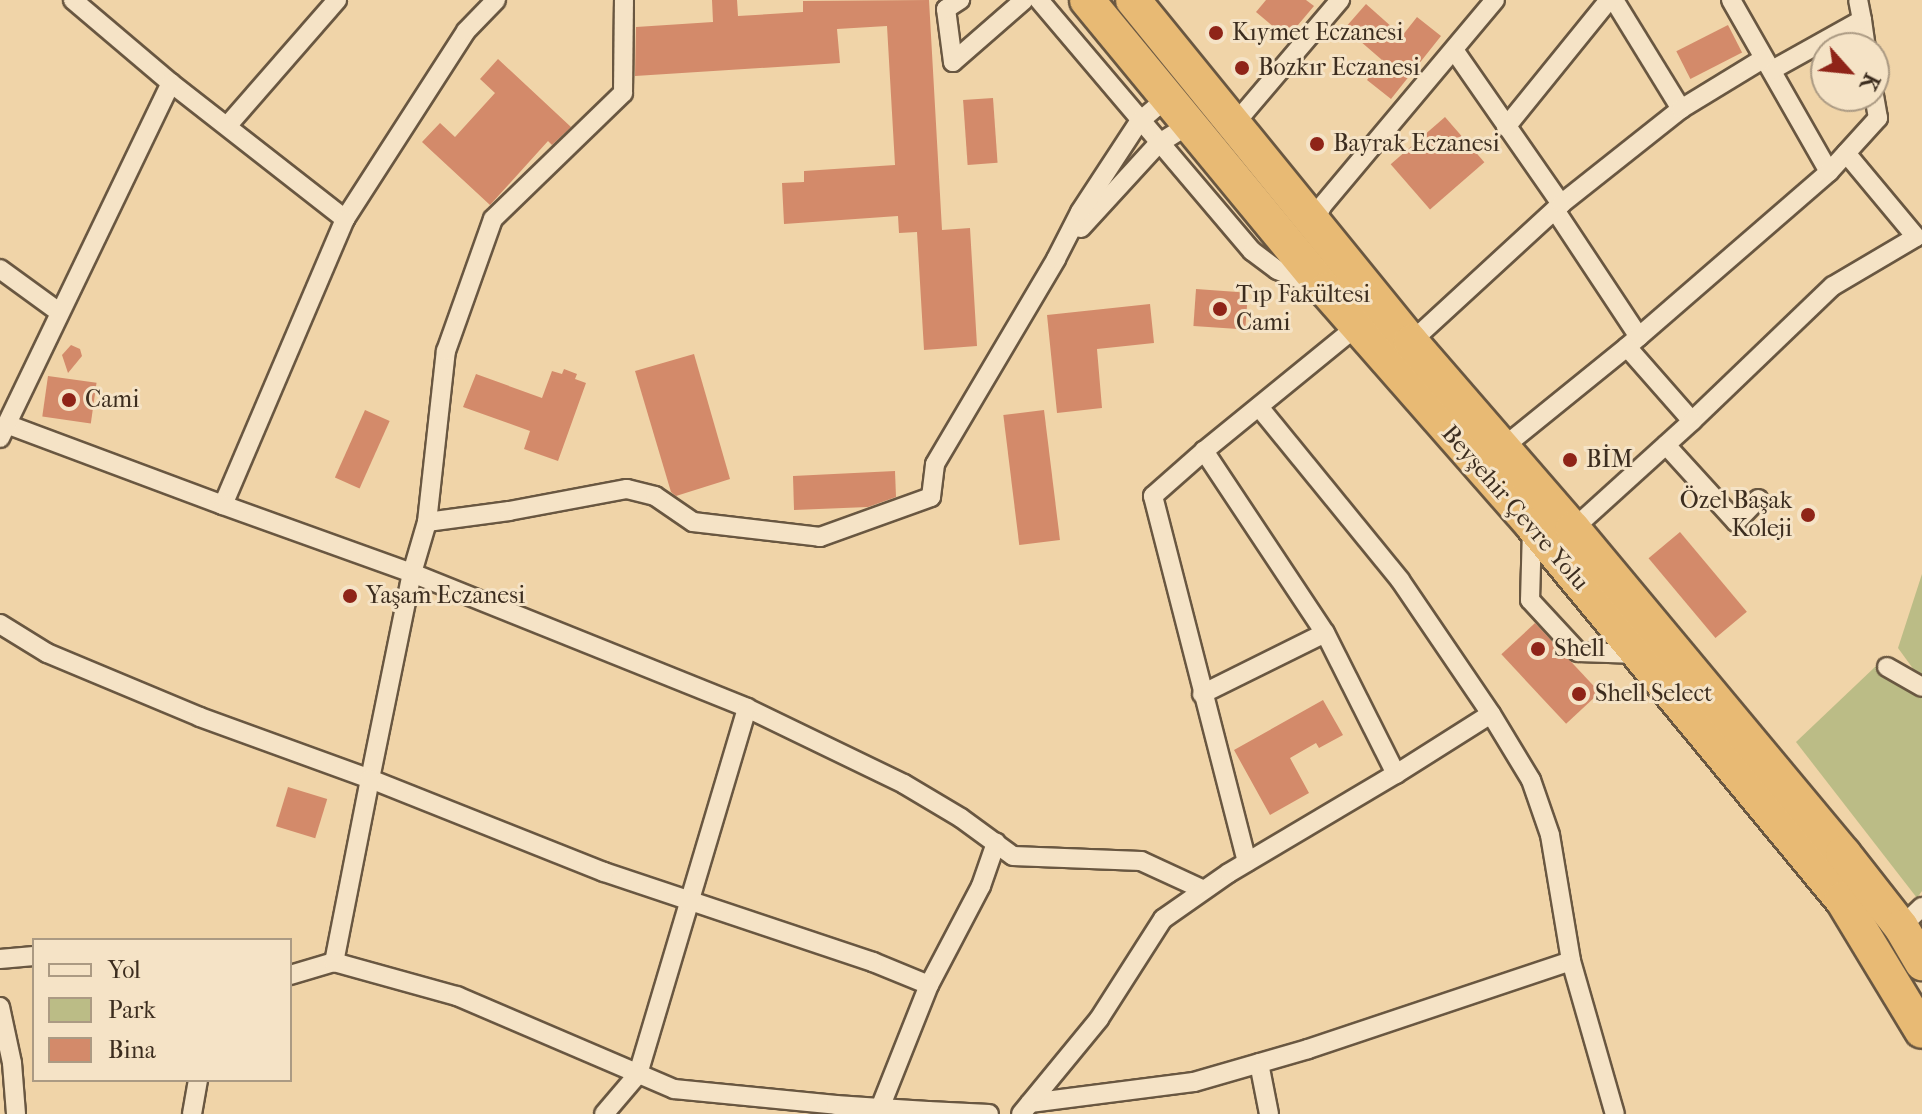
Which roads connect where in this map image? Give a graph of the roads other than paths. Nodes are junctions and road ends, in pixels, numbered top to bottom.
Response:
1 (73, 0) edge
2 (337, 0) edge
3 (496, 0) edge
4 (624, 0) edge
5 (960, 0) edge
6 (1024, 0) edge
7 (1039, 0) edge
8 (1087, 0) edge
9 (1133, 0) edge
10 (1340, 0) edge
11 (1495, 0) edge
12 (1611, 0) edge
13 (1731, 0) edge
14 (1858, 0) edge
15 (1862, 20) junction
16 (1864, 32) edge
17 (1454, 50) junction
18 (1768, 64) junction
19 (171, 83) junction
20 (1167, 98) junction
21 (1681, 109) junction
22 (1877, 112) edge
23 (1139, 122) junction
24 (228, 125) junction
25 (1188, 125) junction
26 (1506, 127) junction
27 (1237, 128) junction
28 (1158, 144) junction
29 (1846, 153) junction
30 (1829, 172) junction
31 (1558, 207) junction
32 (345, 219) junction
33 (1314, 222) junction
34 (1056, 259) junction
35 (0, 269) edge
36 (1326, 290) junction
37 (59, 312) junction
38 (1357, 326) junction
39 (1411, 342) junction
40 (1633, 342) junction
41 (1259, 407) junction
42 (1692, 421) junction
43 (4, 432) edge
44 (1666, 445) junction
45 (1501, 449) junction
46 (1204, 451) junction
47 (1758, 499) dead end
48 (223, 505) junction
49 (427, 522) junction
50 (1533, 526) junction
51 (1573, 529) junction
52 (412, 573) junction
53 (0, 624) edge
54 (1325, 633) junction
55 (1638, 654) junction
56 (1887, 667) dead end
57 (1922, 687) edge
58 (1202, 694) junction
59 (747, 708) junction
60 (1491, 714) junction
61 (1396, 774) junction
62 (370, 779) junction
63 (996, 843) junction
64 (1247, 862) junction
65 (1204, 890) junction
66 (688, 900) junction
67 (1912, 917) edge
68 (32, 956) edge
69 (0, 959) edge
70 (1571, 961) junction
71 (334, 962) junction
72 (1922, 963) edge
73 (292, 974) edge
74 (929, 985) junction
75 (0, 1007) edge
76 (1922, 1031) edge
77 (1259, 1063) junction
78 (638, 1074) junction
79 (198, 1082) edge
80 (746, 1105) edge
81 (1025, 1109) edge
82 (881, 1111) edge
83 (16, 1114) edge
84 (192, 1114) edge
85 (604, 1114) edge
86 (989, 1114) edge
87 (1269, 1114) edge
88 (1615, 1114) edge

1 - 19 street
2 - 24 street
3 - 32 street
4 - 49 street
5 - 6 street
7 - 23 street
8 - 20 highway, Beyşehir Çevre Yolu
9 - 27 highway, Beyşehir Çevre Yolu
10 - 27 street
11 - 17 street
12 - 21 street
12 - 26 street
13 - 18 street
14 - 15 street
15 - 16 street
15 - 18 street
17 - 26 street
17 - 33 street
18 - 21 street
18 - 30 street
19 - 24 street
19 - 37 street
20 - 23 street
20 - 25 highway, Beyşehir Çevre Yolu
21 - 31 street
22 - 29 street
23 - 28 street
23 - 34 street
24 - 32 street
25 - 28 street
25 - 36 highway, Beyşehir Çevre Yolu
26 - 31 street
27 - 33 highway, Beyşehir Çevre Yolu
28 - 34 street
28 - 36 street
29 - 30 street
29 - 42 street
30 - 40 street
31 - 39 street
31 - 40 street
32 - 48 street
33 - 39 highway, Beyşehir Çevre Yolu
34 - 49 street
35 - 37 street
36 - 38 highway, Beyşehir Çevre Yolu
37 - 43 street
38 - 41 street
38 - 50 highway, Beyşehir Çevre Yolu
39 - 45 highway, Beyşehir Çevre Yolu
40 - 42 street
40 - 45 street
41 - 46 street
41 - 60 street
42 - 44 street
43 - 48 street
44 - 47 street
44 - 51 street
45 - 51 highway, Beyşehir Çevre Yolu
46 - 54 street
46 - 58 street
48 - 52 street
49 - 52 street
50 - 55 highway, Beyşehir Çevre Yolu
50 - 55 street
51 - 67 highway, Beyşehir Çevre Yolu
52 - 59 street
52 - 62 street
53 - 62 street
54 - 58 street
54 - 61 street
55 - 76 highway, Beyşehir Çevre Yolu
56 - 57 street
58 - 64 street
59 - 63 street
59 - 66 street
60 - 61 street
60 - 70 street
61 - 64 street
62 - 66 street
62 - 71 street
63 - 65 street
63 - 74 street
64 - 65 street
65 - 81 street
66 - 74 street
66 - 78 street
67 - 72 highway, Beyşehir Çevre Yolu
68 - 69 street
70 - 77 street
70 - 88 street
71 - 73 street
71 - 78 street
74 - 82 street
75 - 83 street
77 - 81 street
77 - 87 street
78 - 80 street
78 - 85 street
79 - 84 street
80 - 82 street
82 - 86 street

